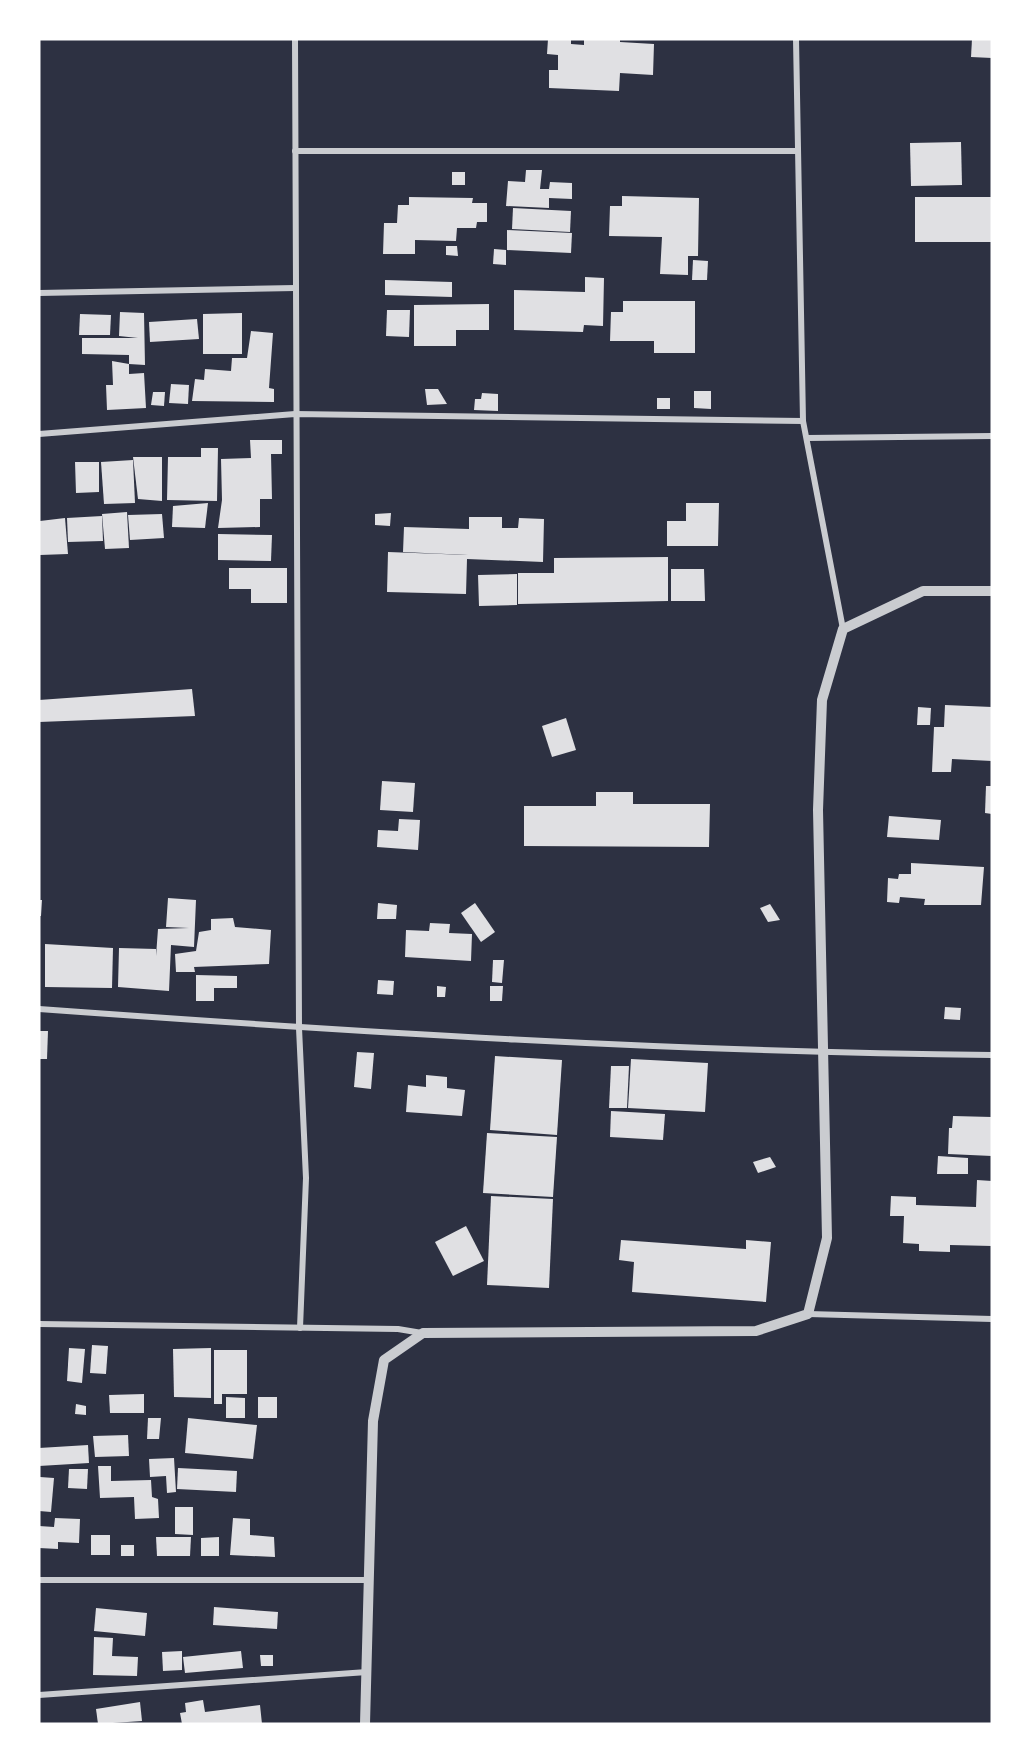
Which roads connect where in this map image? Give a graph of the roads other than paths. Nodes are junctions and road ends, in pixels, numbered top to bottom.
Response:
1 (295, 39) edge
2 (796, 39) edge
3 (295, 151) junction
4 (798, 151) junction
5 (295, 288) junction
6 (39, 294) edge
7 (295, 414) junction
8 (803, 421) junction
9 (39, 434) edge
10 (992, 435) edge
11 (807, 438) junction
12 (992, 591) edge
13 (843, 629) junction
14 (39, 1009) edge
15 (299, 1028) junction
16 (822, 1053) junction
17 (992, 1055) edge
18 (808, 1314) junction
19 (992, 1319) edge
20 (39, 1324) edge
21 (300, 1328) junction
22 (423, 1333) junction
23 (39, 1580) edge
24 (368, 1580) junction
25 (366, 1672) junction
26 (39, 1695) edge
27 (365, 1724) edge

1 - 3 street
2 - 4 street
3 - 4 street
3 - 5 street
4 - 8 street
5 - 6 street
5 - 7 street
7 - 8 street
7 - 9 street
7 - 15 street
8 - 11 street
10 - 11 street
11 - 13 street
12 - 13 street
13 - 16 street
14 - 15 street
15 - 16 street
15 - 21 street
16 - 17 street
16 - 18 street
18 - 19 street
18 - 22 street
20 - 21 street
21 - 22 street
22 - 24 street
23 - 24 street
24 - 25 street
25 - 26 street
25 - 27 street

